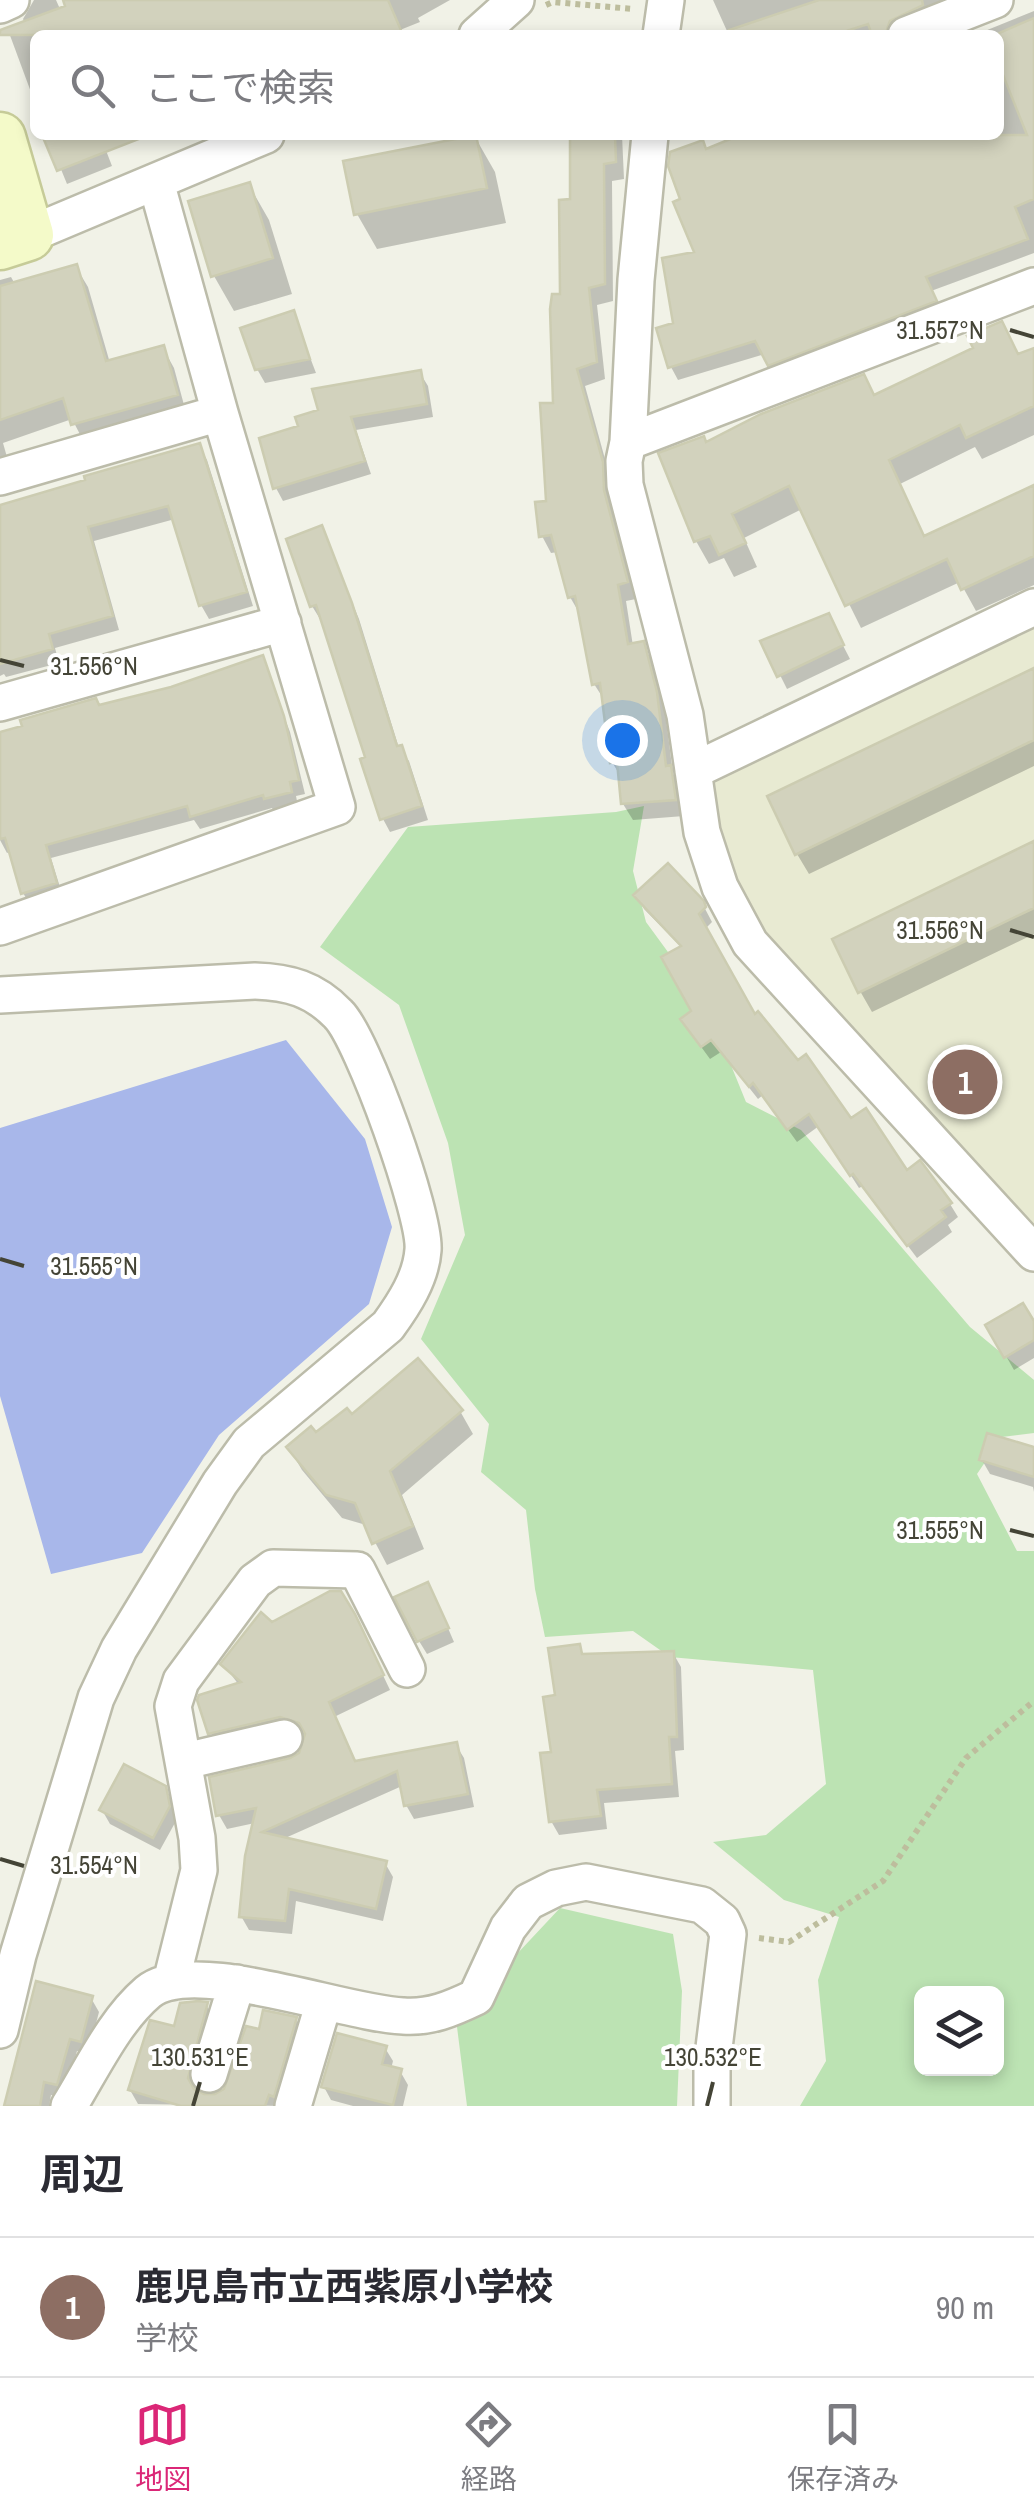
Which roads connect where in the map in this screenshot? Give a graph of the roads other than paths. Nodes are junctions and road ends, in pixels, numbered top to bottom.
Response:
1 (11, 0) edge
2 (995, 0) edge
3 (527, 4) edge
4 (0, 5) edge
5 (484, 30) edge
6 (919, 30) edge
7 (0, 138) edge
8 (254, 140) edge
9 (650, 140) edge
10 (156, 182) junction
11 (14, 239) edge
12 (1034, 286) edge
13 (220, 413) junction
14 (628, 442) junction
15 (0, 477) edge
16 (1034, 608) edge
17 (284, 624) junction
18 (0, 702) edge
19 (693, 771) junction
20 (0, 927) edge
21 (0, 996) edge
22 (1034, 1253) edge
23 (407, 1669) dead end
24 (284, 1738) dead end
25 (184, 1761) junction
26 (170, 1982) junction
27 (237, 1982) junction
28 (324, 2002) junction
29 (0, 2030) edge
30 (208, 2074) dead end
31 (69, 2106) edge
32 (293, 2106) edge
33 (712, 2106) edge

1 - 4 street
2 - 6 street
3 - 5 street
7 - 11 street
8 - 10 street
9 - 14 street
10 - 11 street
10 - 13 street
12 - 14 street
13 - 15 street
13 - 17 street
14 - 19 street
16 - 19 street
17 - 18 street
17 - 20 street
19 - 22 street
21 - 29 street
23 - 25 street
24 - 25 street
25 - 26 street
26 - 27 street
26 - 31 street
27 - 28 street
27 - 30 street
28 - 32 street
28 - 33 street

